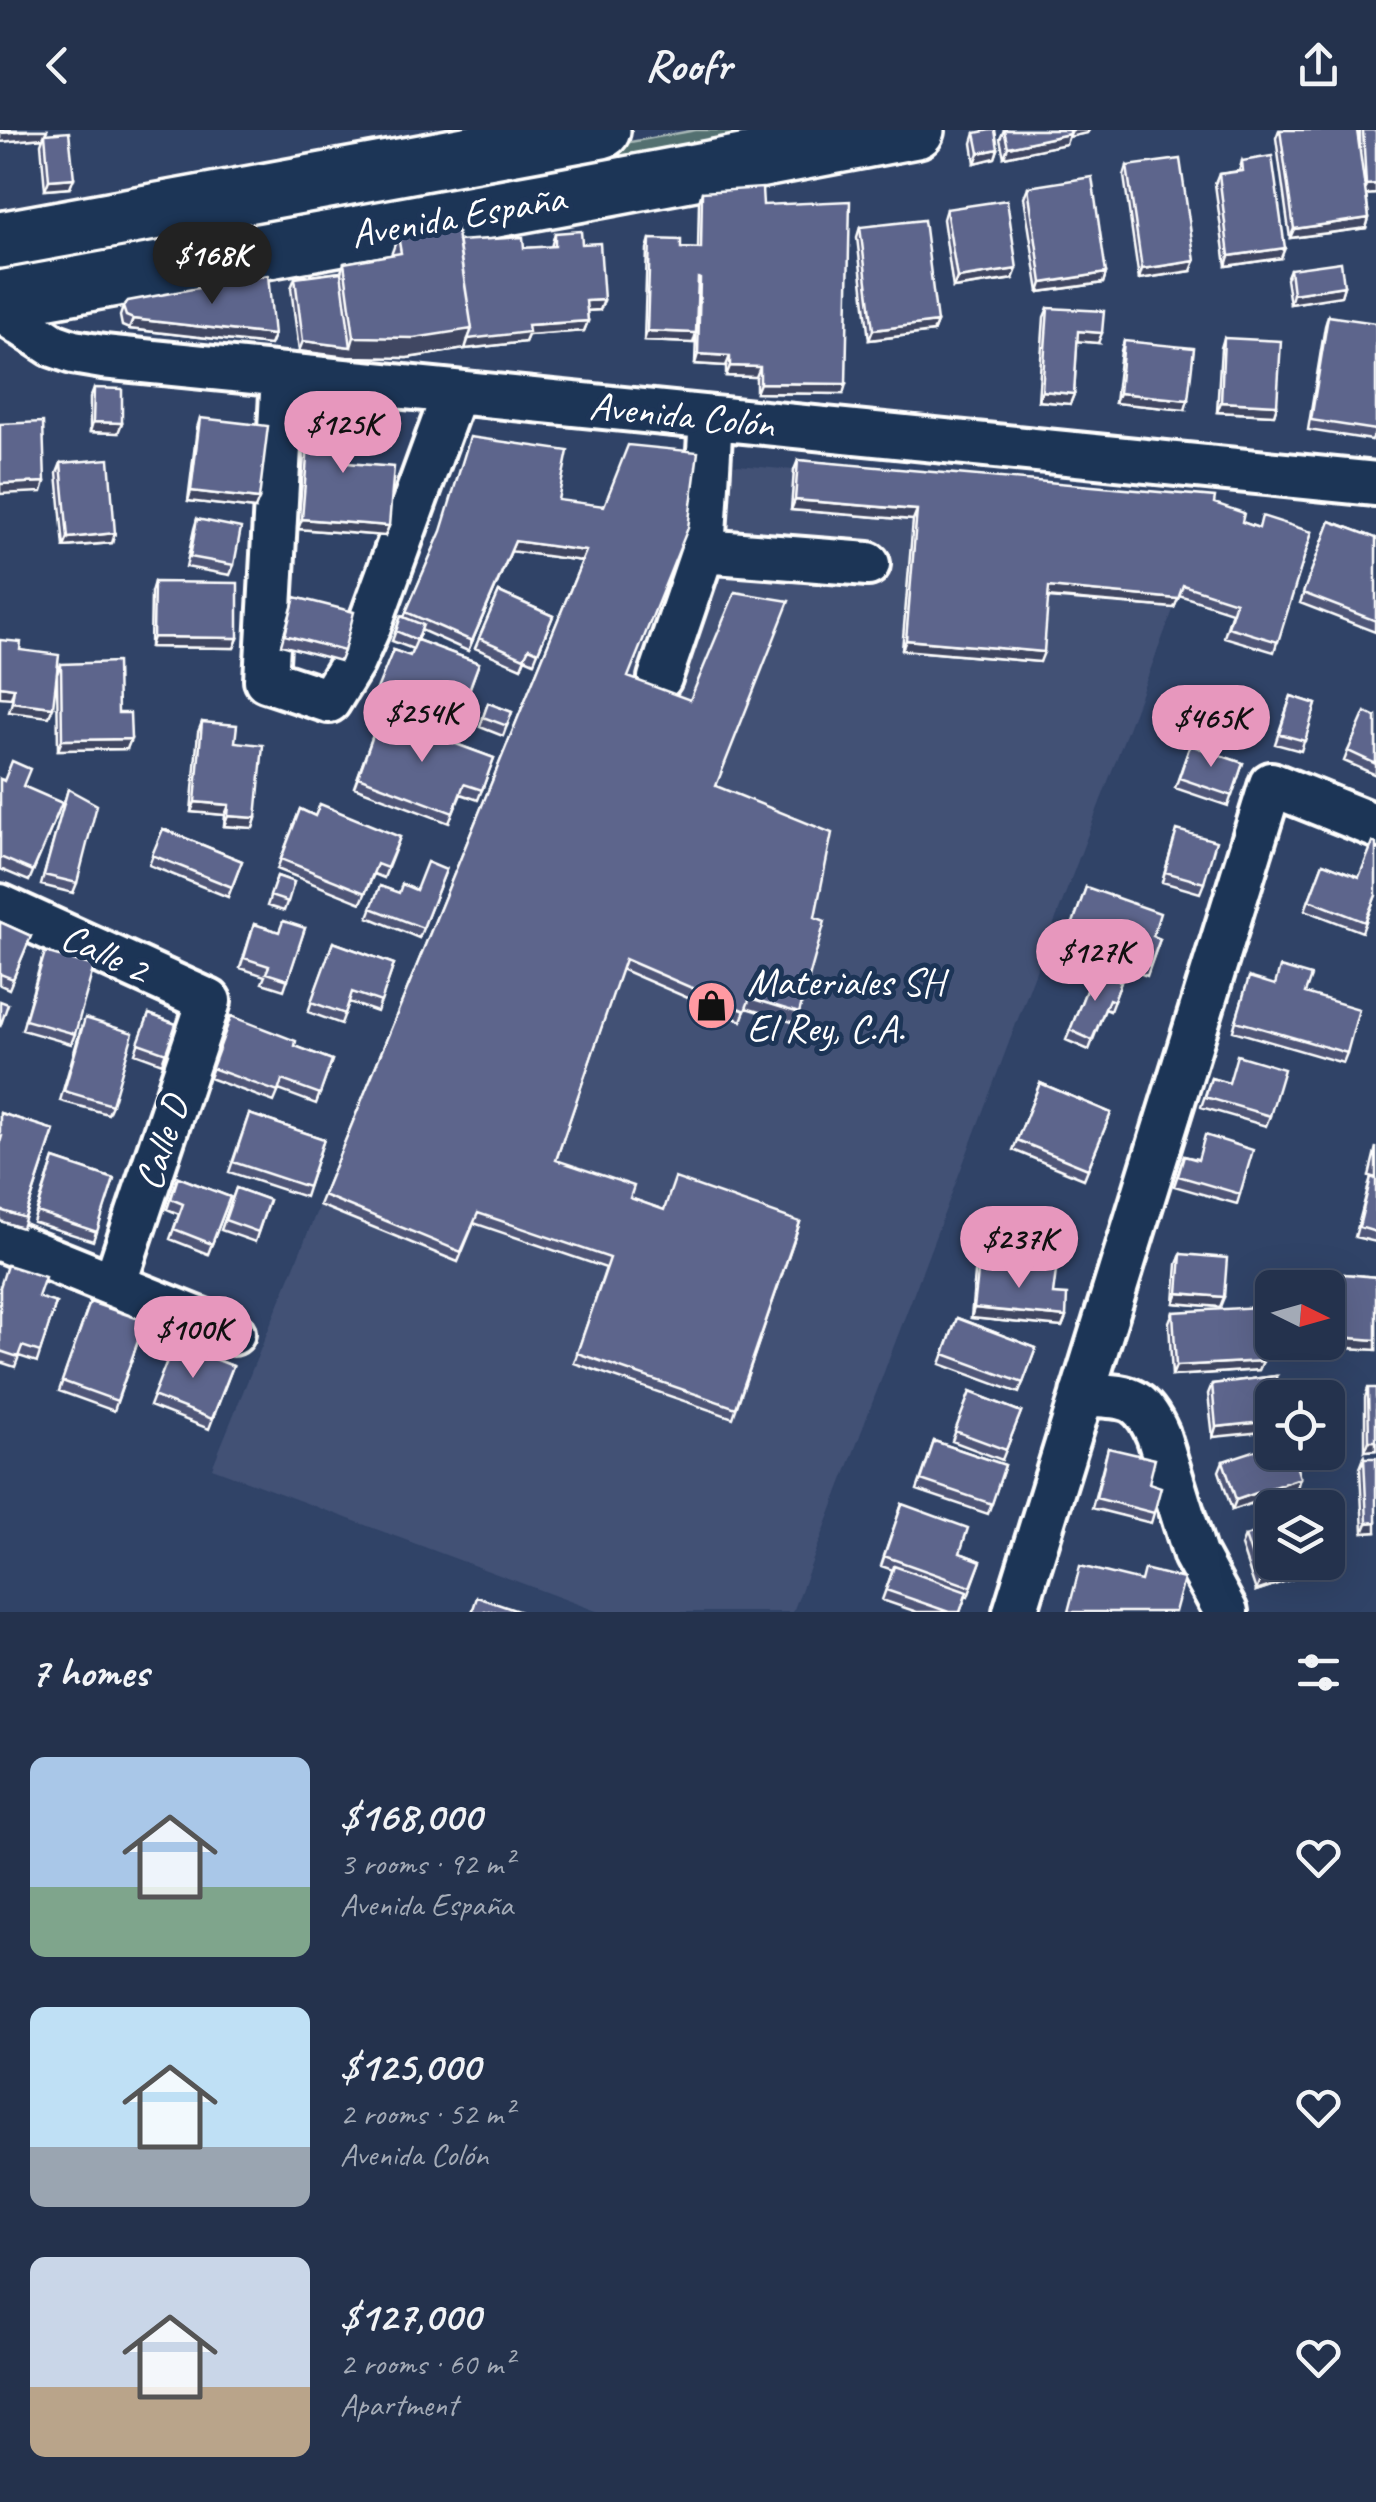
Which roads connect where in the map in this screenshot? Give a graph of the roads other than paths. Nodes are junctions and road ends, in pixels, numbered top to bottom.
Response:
1 (602, 130) edge
2 (916, 130) edge
3 (0, 240) edge
4 (0, 299) edge
5 (0, 310) edge
6 (282, 376) junction
7 (454, 393) junction
8 (711, 418) junction
9 (1376, 484) edge
10 (703, 551) junction
11 (868, 564) dead end
12 (660, 678) dead end
13 (1376, 826) edge
14 (0, 906) edge
15 (209, 1001) joint
16 (0, 1239) edge
17 (114, 1285) junction
18 (233, 1333) dead end
19 (1082, 1394) junction
20 (1015, 1612) edge
21 (1226, 1612) edge

1 - 3 main road, Avenida España
2 - 4 main road, Avenida España
5 - 6 street, Avenida Colón
6 - 7 street, Avenida Colón
6 - 7 street
7 - 8 street, Avenida Colón
8 - 9 street, Avenida Colón
8 - 10 street
10 - 11 street
10 - 12 street
13 - 19 street
14 - 15 street, Calle 2
15 - 17 street, Calle D
16 - 17 street
17 - 18 street
19 - 20 street
19 - 21 street

